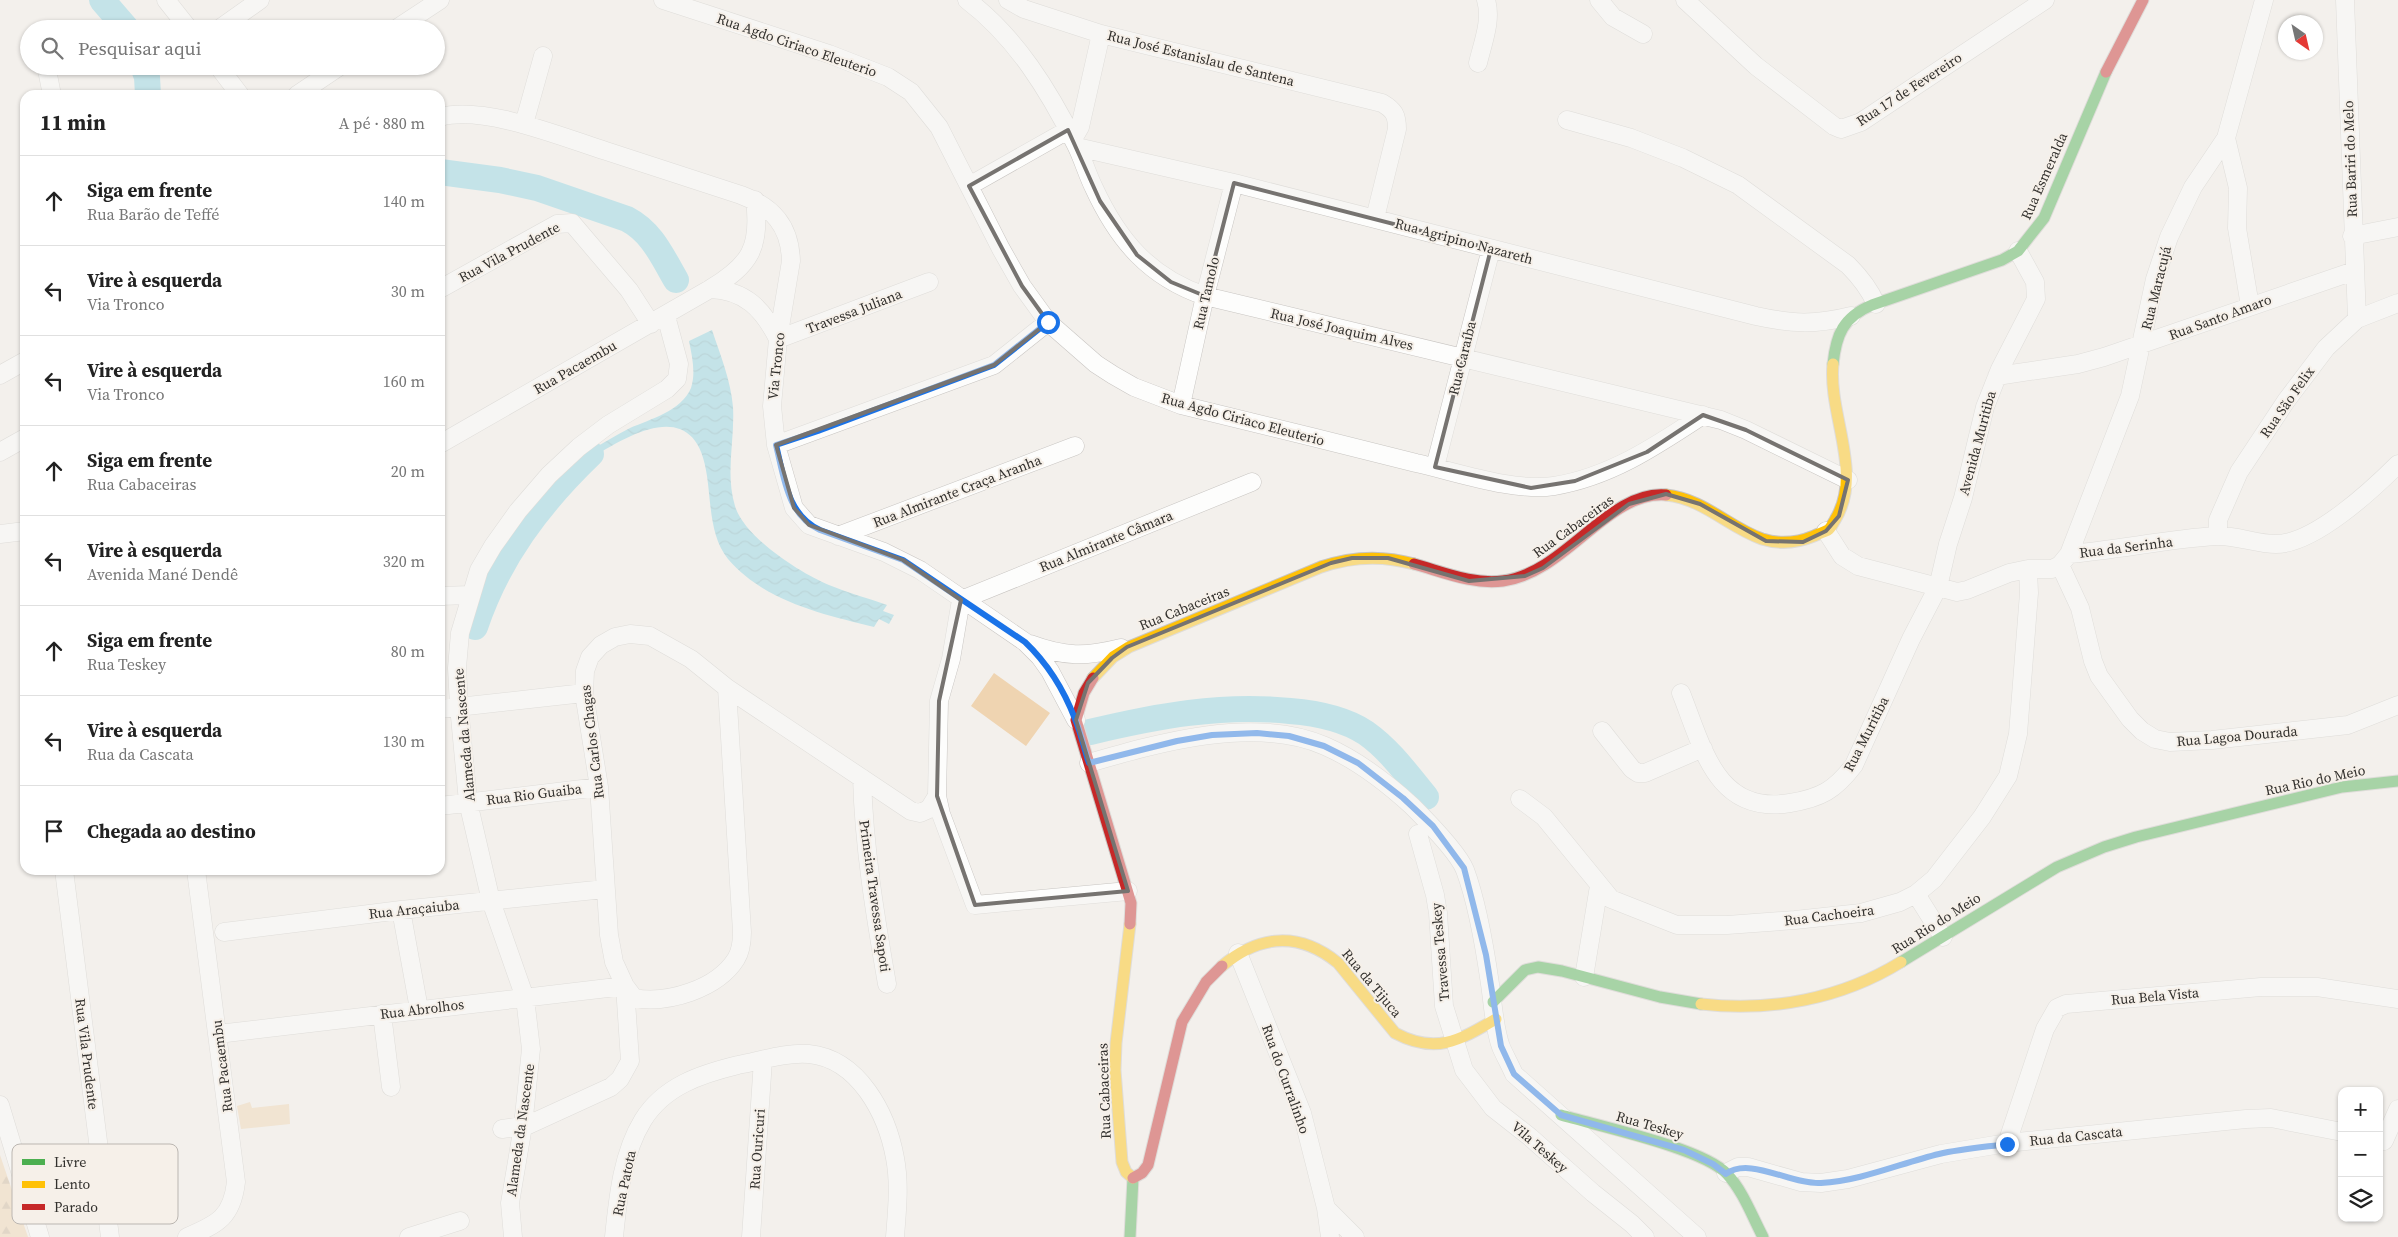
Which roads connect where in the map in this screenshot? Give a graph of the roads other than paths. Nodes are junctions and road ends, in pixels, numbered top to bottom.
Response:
1 (166, 0) edge
2 (260, 0) edge
3 (440, 0) edge
4 (663, 0) edge
5 (968, 0) edge
6 (1008, 0) edge
7 (1486, 0) edge
8 (1599, 0) edge
9 (1685, 0) edge
10 (2045, 0) edge
11 (2142, 0) edge
12 (2264, 0) edge
13 (2345, 0) edge
14 (713, 7) edge
15 (182, 20) edge
16 (232, 20) edge
17 (410, 20) edge
18 (1101, 34) junction
19 (1643, 34) dead end
20 (543, 56) dead end
21 (1478, 62) dead end
22 (48, 75) dead end
23 (225, 75) edge
24 (327, 75) edge
25 (51, 90) edge
26 (236, 90) edge
27 (304, 90) edge
28 (445, 116) edge
29 (1568, 120) dead end
30 (524, 124) junction
31 (2226, 138) junction
32 (1073, 139) junction
33 (1234, 182) junction
34 (969, 186) junction
35 (755, 200) junction
36 (1374, 218) junction
37 (2398, 227) edge
38 (2352, 236) junction
39 (1491, 249) junction
40 (2018, 251) junction
41 (2354, 271) junction
42 (929, 282) dead end
43 (445, 286) edge
44 (710, 289) junction
45 (1205, 296) junction
46 (2398, 303) edge
47 (1876, 304) junction
48 (2250, 306) junction
49 (1851, 316) junction
50 (2357, 319) junction
51 (658, 320) junction
52 (1048, 322) junction
53 (778, 339) junction
54 (2141, 345) junction
55 (1462, 357) junction
56 (20, 364) edge
57 (0, 375) edge
58 (1997, 376) junction
59 (1181, 405) junction
60 (1703, 415) junction
61 (20, 441) edge
62 (445, 441) edge
63 (776, 445) junction
64 (1076, 446) dead end
65 (0, 452) edge
66 (2398, 464) edge
67 (1435, 467) junction
68 (1848, 480) junction
69 (1252, 482) dead end
70 (1826, 531) junction
71 (20, 532) edge
72 (0, 534) edge
73 (838, 536) junction
74 (2218, 536) junction
75 (2064, 560) junction
76 (2028, 569) junction
77 (1938, 587) junction
78 (470, 595) junction
79 (445, 596) edge
80 (961, 600) junction
81 (1025, 642) junction
82 (1127, 647) junction
83 (727, 688) junction
84 (584, 693) junction
85 (1681, 693) dead end
86 (2398, 705) edge
87 (459, 706) junction
88 (445, 708) edge
89 (1076, 720) junction
90 (1602, 730) dead end
91 (1703, 748) junction
92 (1089, 763) junction
93 (862, 778) junction
94 (2398, 781) edge
95 (599, 787) junction
96 (937, 796) junction
97 (1520, 799) dead end
98 (468, 802) junction
99 (445, 805) edge
100 (1418, 834) dead end
101 (65, 875) edge
102 (197, 875) edge
103 (1599, 886) junction
104 (605, 889) junction
105 (1128, 891) junction
106 (1916, 894) junction
107 (491, 901) junction
108 (402, 910) junction
109 (224, 932) dead end
110 (1943, 937) junction
111 (1238, 953) junction
112 (1584, 977) junction
113 (888, 984) dead end
114 (625, 986) junction
115 (525, 998) junction
116 (2398, 999) edge
117 (420, 1008) junction
118 (1495, 1011) junction
119 (382, 1014) junction
120 (218, 1034) junction
121 (1455, 1041) junction
122 (763, 1060) junction
123 (391, 1087) dead end
124 (0, 1105) edge
125 (2398, 1110) edge
126 (1561, 1115) junction
127 (523, 1126) junction
128 (502, 1129) dead end
129 (2338, 1131) edge
130 (2387, 1142) edge
131 (98, 1144) edge
132 (2007, 1144) junction
133 (12, 1145) edge
134 (1726, 1174) junction
135 (1133, 1178) junction
136 (1326, 1208) junction
137 (460, 1221) dead end
138 (36, 1224) edge
139 (108, 1224) edge
140 (40, 1237) edge
141 (110, 1237) edge
142 (187, 1237) edge
143 (409, 1237) edge
144 (513, 1237) edge
145 (614, 1237) edge
146 (751, 1237) edge
147 (895, 1237) edge
148 (1130, 1237) edge
149 (1330, 1237) edge
150 (1355, 1237) edge
151 (1645, 1237) edge
152 (1698, 1237) edge
153 (1764, 1237) edge

1 - 15 street
2 - 16 street
3 - 17 street
4 - 14 street, Rua Agdo Ciriaco Eleuterio
5 - 32 street, Rua José Joaquim Alves
6 - 18 street, Rua José Estanislau de Santena
7 - 21 street
8 - 19 street
9 - 10 street, Rua 17 de Fevereiro
11 - 40 main road, Rua Esmeralda
12 - 31 street, Rua Maracujá
13 - 38 street, Rua Bariri do Melo
14 - 34 street, Rua Agdo Ciriaco Eleuterio
18 - 32 street
18 - 36 street, Rua José Estanislau de Santena
20 - 30 street
22 - 25 street
23 - 26 street
24 - 27 street
28 - 30 street, Via Tronco
29 - 47 street
30 - 35 street, Via Tronco
31 - 48 street
31 - 54 street, Rua Maracujá
32 - 33 street, Rua Agripino Nazareth
32 - 34 street
32 - 45 street, Rua José Joaquim Alves
33 - 36 street, Rua Agripino Nazareth
33 - 45 street, Rua Tamolo
34 - 52 street, Rua Agdo Ciriaco Eleuterio
35 - 44 street, Rua Pacaembu
35 - 53 street, Via Tronco
36 - 39 street, Rua Agripino Nazareth
37 - 38 street
38 - 41 street, Rua Bariri do Melo
39 - 49 street, Rua Agripino Nazareth
39 - 55 street, Rua Caraíba
40 - 47 main road, Rua Esmeralda
40 - 58 street, Avenida Muritiba
41 - 48 street, Rua Santo Amaro
41 - 50 street, Rua Bariri do Melo
42 - 53 street, Travessa Juliana
43 - 51 street, Rua Vila Prudente
44 - 51 street, Rua Pacaembu
44 - 53 street
45 - 55 street, Rua José Joaquim Alves
45 - 59 street, Rua Tamolo
46 - 50 street, Rua São Felix
47 - 49 main road, Rua Esmeralda
48 - 54 street, Rua Santo Amaro
49 - 68 main road
50 - 74 street, Rua São Felix
51 - 62 street, Rua Pacaembu
51 - 78 street, Alameda da Nascente
52 - 59 street, Rua Agdo Ciriaco Eleuterio
52 - 63 street
53 - 63 street, Via Tronco
54 - 58 street, Rua Santo Amaro
54 - 75 street, Rua Maracujá
55 - 60 street, Rua José Joaquim Alves
55 - 67 street, Rua Caraíba
56 - 57 street
58 - 77 street, Avenida Muritiba
59 - 67 street, Rua Agdo Ciriaco Eleuterio
60 - 67 street, Rua Agdo Ciriaco Eleuterio
60 - 68 street, Rua José Joaquim Alves
61 - 65 street
63 - 73 street, Via Tronco
64 - 73 street, Rua Almirante Craça Aranha
66 - 74 street, Rua da Serinha
68 - 70 main road
69 - 80 street, Rua Almirante Câmara
70 - 77 street, Rua da Serinha
70 - 82 main road, Rua Cabaceiras
71 - 72 street
73 - 80 street, Via Tronco
74 - 75 street, Rua da Serinha
75 - 76 street, Rua da Serinha
75 - 86 street, Rua Lagoa Dourada
76 - 77 street, Rua da Serinha
76 - 106 street, Rua Cachoeira
77 - 91 street, Rua Muritiba
78 - 79 street
78 - 87 street, Alameda da Nascente
80 - 81 street, Via Tronco
80 - 96 street
81 - 82 street
81 - 89 street, Via Tronco
82 - 89 main road, Rua Cabaceiras
83 - 84 street, Rua Carlos Chagas
83 - 93 street, Rua Carlos Chagas
83 - 114 street, Rua Carlos Chagas
84 - 87 street
84 - 95 street, Rua Carlos Chagas
85 - 91 street, Rua Muritiba
87 - 88 street
87 - 98 street, Alameda da Nascente
89 - 92 main road, Rua Cabaceiras
90 - 91 street
92 - 105 main road, Rua Cabaceiras
92 - 118 street
93 - 96 street, Rua Carlos Chagas
93 - 113 street, Primeira Travessa Sapoti
94 - 110 main road, Rua Rio do Meio
95 - 98 street, Rua Rio Guaiba
95 - 104 street, Rua Carlos Chagas
96 - 105 street
97 - 103 street, Rua Cachoeira
98 - 99 street, Rua Rio Guaiba
98 - 107 street, Alameda da Nascente
100 - 121 street, Travessa Teskey
101 - 131 street, Rua Vila Prudente
102 - 120 street, Rua Pacaembu
103 - 106 street, Rua Cachoeira
103 - 112 street
104 - 107 street, Rua Araçaiuba
104 - 114 street, Rua Carlos Chagas
105 - 135 main road, Rua Cabaceiras
106 - 110 street
107 - 108 street, Rua Araçaiuba
107 - 115 street, Alameda da Nascente
108 - 109 street, Rua Araçaiuba
108 - 117 street
110 - 112 main road, Rua Rio do Meio
111 - 121 main road, Rua da Tijuca
111 - 135 main road, Rua da Tijuca
111 - 136 street, Rua do Curralinho
112 - 118 main road, Rua Rio do Meio
114 - 115 street, Rua Abrolhos
114 - 127 street, Rua Carlos Chagas
115 - 117 street, Rua Abrolhos
115 - 127 street, Alameda da Nascente
116 - 132 street, Rua Bela Vista
117 - 119 street, Rua Abrolhos
118 - 121 main road, Rua da Tijuca
118 - 126 street
119 - 120 street, Rua Abrolhos
119 - 123 street
120 - 142 street, Rua Pacaembu
121 - 151 street, Vila Teskey
122 - 145 street, Rua Patota
122 - 146 street, Rua Ouricuri
122 - 147 street, Rua Patota
124 - 133 street
125 - 130 street
126 - 134 main road, Rua Teskey
126 - 152 street
127 - 128 street, Rua Carlos Chagas
127 - 144 street, Alameda da Nascente
129 - 132 street, Rua da Cascata
132 - 134 street, Rua da Cascata
134 - 153 main road
135 - 148 main road
136 - 149 street, Rua do Curralinho
136 - 150 street
137 - 143 street
138 - 140 street
139 - 141 street, Rua Vila Prudente

